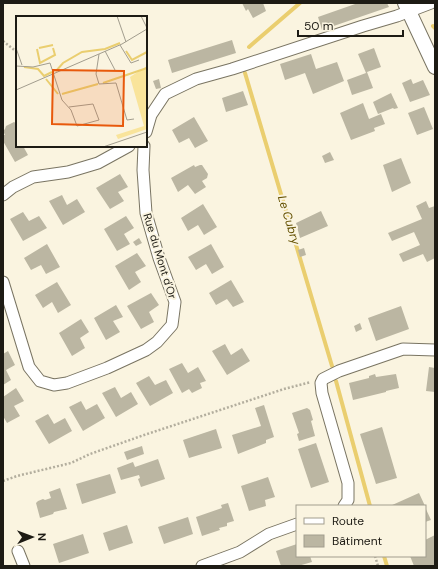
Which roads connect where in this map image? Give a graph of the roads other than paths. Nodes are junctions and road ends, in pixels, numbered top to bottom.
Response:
1 (431, 3) edge
2 (407, 7) edge
3 (435, 67) edge
4 (147, 129) edge
5 (127, 147) edge
6 (144, 147) edge
7 (3, 195) edge
8 (3, 282) edge
9 (435, 350) edge
10 (345, 505) edge
11 (296, 524) edge
12 (18, 551) dead end
13 (24, 566) edge
14 (202, 566) edge

1 - 2 street
2 - 3 street
2 - 4 street
5 - 7 street
6 - 8 street, Rue du Mont d'Or
9 - 10 street
11 - 14 street
12 - 13 street

